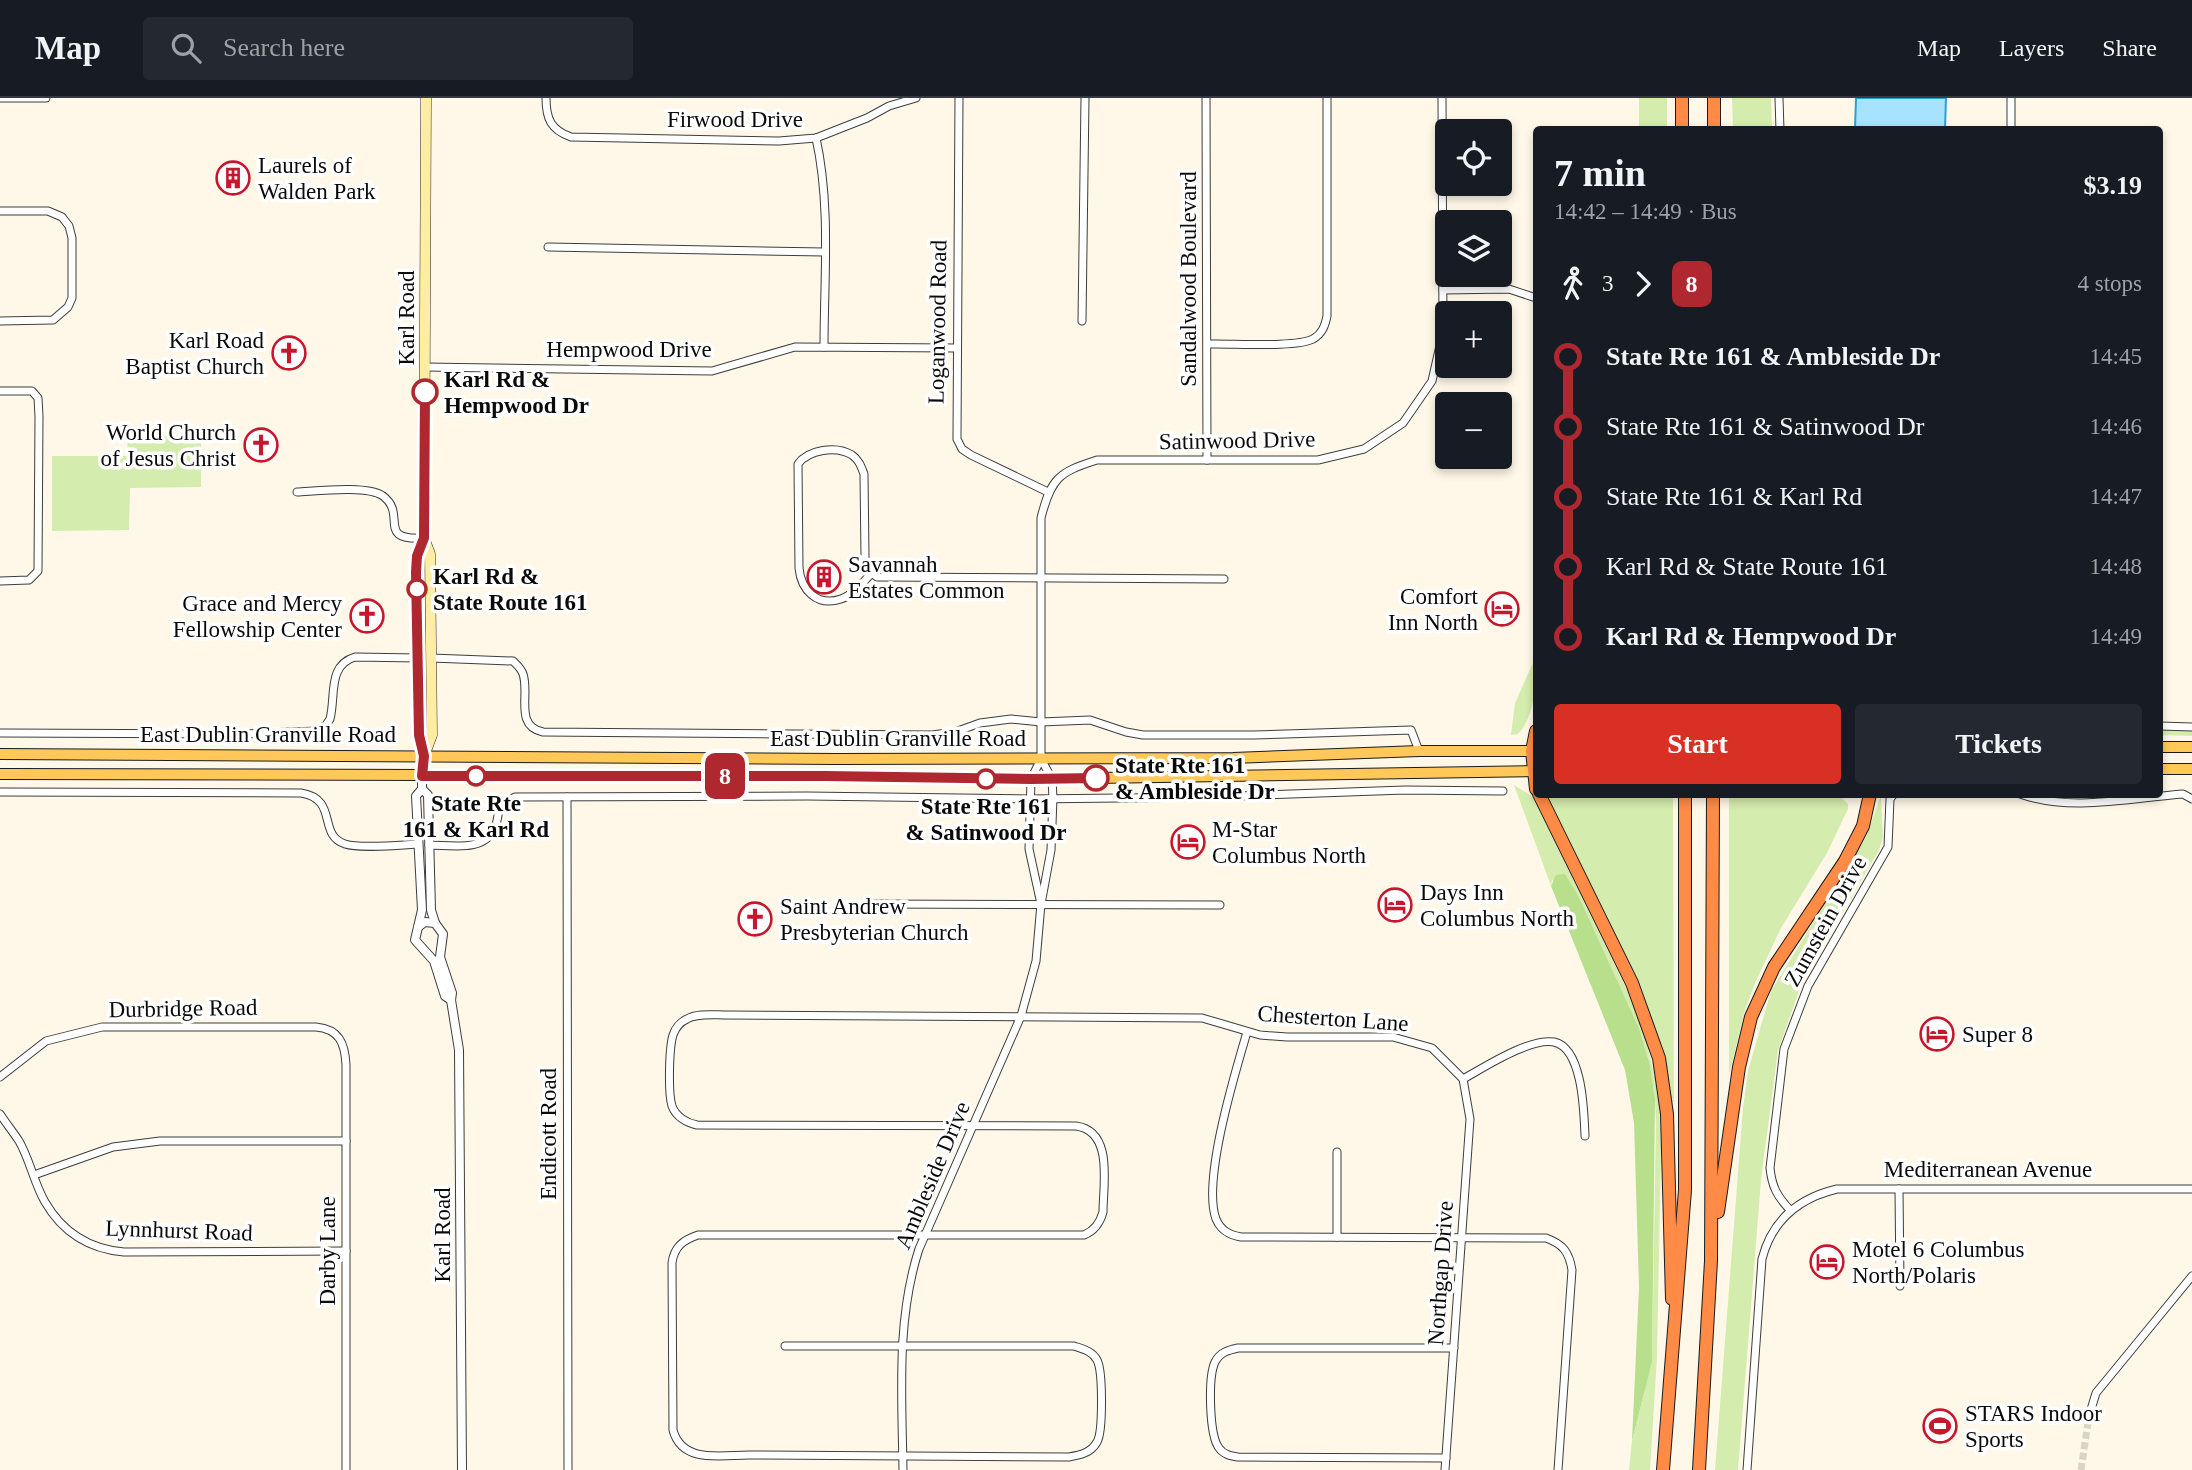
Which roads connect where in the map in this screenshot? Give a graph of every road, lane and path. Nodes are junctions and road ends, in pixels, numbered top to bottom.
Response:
1 (0, 98) edge
2 (46, 98) edge
3 (426, 98) edge
4 (547, 98) edge
5 (916, 98) edge
6 (959, 98) edge
7 (1085, 98) edge
8 (1206, 98) edge
9 (1327, 98) edge
10 (1442, 98) edge
11 (1682, 98) edge
12 (1779, 98) edge
13 (2011, 98) edge
14 (1714, 101) edge
15 (1682, 126) edge
16 (1715, 126) edge
17 (1780, 126) edge
18 (2011, 126) edge
19 (816, 138) junction
20 (0, 211) edge
21 (548, 247) dead end
22 (824, 252) junction
23 (1443, 290) junction
24 (1533, 297) edge
25 (0, 321) edge
26 (1082, 321) dead end
27 (1208, 344) junction
28 (824, 347) junction
29 (956, 348) junction
30 (425, 367) junction
31 (0, 391) edge
32 (1208, 460) junction
33 (297, 492) dead end
34 (1048, 492) junction
35 (424, 538) junction
36 (871, 574) junction
37 (1041, 579) junction
38 (1224, 579) dead end
39 (0, 581) edge
40 (431, 658) junction
41 (418, 659) junction
42 (1041, 722) junction
43 (2163, 726) edge
44 (2192, 727) edge
45 (0, 733) edge
46 (2163, 747) edge
47 (2192, 747) edge
48 (1419, 751) junction
49 (1533, 751) edge
50 (0, 754) edge
51 (424, 756) junction
52 (1041, 759) junction
53 (2163, 769) edge
54 (2192, 769) edge
55 (1533, 771) edge
56 (0, 774) edge
57 (1262, 775) junction
58 (422, 776) junction
59 (1031, 779) junction
60 (1052, 779) junction
61 (422, 789) junction
62 (1503, 791) dead end
63 (0, 792) edge
64 (1263, 794) junction
65 (2163, 796) edge
66 (567, 797) junction
67 (1053, 798) junction
68 (1541, 798) edge
69 (1685, 798) edge
70 (1713, 798) edge
71 (1869, 798) edge
72 (1891, 798) edge
73 (2031, 798) edge
74 (2068, 798) edge
75 (2137, 798) edge
76 (1030, 799) junction
77 (2192, 799) edge
78 (2068, 804) junction
79 (418, 844) junction
80 (429, 845) junction
81 (868, 904) dead end
82 (1041, 904) junction
83 (1220, 905) dead end
84 (435, 923) junction
85 (418, 928) junction
86 (440, 945) junction
87 (425, 950) junction
88 (450, 1000) junction
89 (1021, 1016) junction
90 (1247, 1032) junction
91 (336, 1034) joint
92 (0, 1077) edge
93 (1463, 1079) junction
94 (0, 1114) edge
95 (974, 1126) junction
96 (1585, 1136) dead end
97 (346, 1141) junction
98 (1338, 1152) dead end
99 (34, 1175) junction
100 (1899, 1189) junction
101 (2192, 1189) edge
102 (1790, 1210) junction
103 (926, 1236) junction
104 (1337, 1237) junction
105 (1462, 1238) junction
106 (346, 1251) junction
107 (1711, 1261) junction
108 (2192, 1276) edge
109 (1900, 1286) dead end
110 (1675, 1328) junction
111 (903, 1345) junction
112 (785, 1346) dead end
113 (1454, 1348) junction
114 (2089, 1416) tunnel mouth
115 (903, 1456) junction
116 (1446, 1458) junction
117 (346, 1470) edge
118 (462, 1470) edge
119 (568, 1470) edge
120 (903, 1470) edge
121 (1445, 1470) edge
122 (1558, 1470) edge
123 (1664, 1470) edge
124 (1699, 1470) edge
125 (1747, 1470) edge

1 - 2 street
3 - 30 main road, Karl Road
4 - 19 street, Firwood Drive
5 - 19 street, Firwood Drive
6 - 29 street, Loganwood Road
7 - 26 street
8 - 27 street, Sandalwood Boulevard
9 - 27 street
10 - 23 street, Satinwood Drive
11 - 15 highway
12 - 17 street
13 - 18 street
14 - 16 highway
19 - 22 street
20 - 25 street
21 - 22 street
22 - 28 street
23 - 24 street
23 - 32 street, Satinwood Drive
27 - 32 street, Sandalwood Boulevard
28 - 29 street, Hempwood Drive
28 - 30 street, Hempwood Drive
29 - 34 street, Loganwood Road
30 - 35 main road, Karl Road
31 - 39 street
32 - 34 street, Satinwood Drive
33 - 35 street
34 - 37 street
35 - 40 main road, Karl Road
35 - 41 main road, Karl Road
36 - 36 street
36 - 37 street
37 - 38 street
37 - 42 street
40 - 42 street, East Dublin Granville Road
40 - 51 main road, Karl Road
41 - 45 street, East Dublin Granville Road
41 - 51 main road, Karl Road
42 - 48 street, East Dublin Granville Road
42 - 52 street
43 - 44 street
46 - 47 main road
48 - 49 main road, East Dublin Granville Road
48 - 52 main road, East Dublin Granville Road
50 - 51 main road, East Dublin Granville Road
51 - 52 main road, East Dublin Granville Road
51 - 58 main road, Karl Road
52 - 59 street, Ambleside Drive
52 - 60 street, Ambleside Drive
53 - 54 main road
55 - 57 main road, East Dublin Granville Road
56 - 58 main road, East Dublin Granville Road
57 - 60 main road, East Dublin Granville Road
57 - 64 street
58 - 59 main road, East Dublin Granville Road
58 - 61 street, Karl Road
59 - 60 main road, East Dublin Granville Road
59 - 76 street, Ambleside Drive
60 - 67 street, Ambleside Drive
61 - 79 street, Karl Road
61 - 80 street, Karl Road
62 - 64 street
63 - 79 street
64 - 67 street
65 - 77 street
66 - 76 street
66 - 80 street
66 - 119 street, Endicott Road
67 - 76 street
67 - 82 street, Ambleside Drive
68 - 110 highway
69 - 110 highway
70 - 107 highway
71 - 107 highway
72 - 102 street, Zumstein Drive
73 - 78 street
74 - 78 street
75 - 78 street
76 - 82 street, Ambleside Drive
79 - 85 street, Karl Road
80 - 84 street, Karl Road
81 - 82 street
82 - 83 street
82 - 89 street, Ambleside Drive
84 - 85 street
84 - 86 street
85 - 87 street
86 - 87 street
86 - 88 street, Karl Road
87 - 88 street, Karl Road
88 - 118 street, Karl Road
89 - 90 street, Chesterton Lane
89 - 95 street, Ambleside Drive
89 - 95 street, Chesterton Lane
90 - 93 street, Chesterton Lane
90 - 104 street
91 - 92 street, Durbridge Road
91 - 97 street, Darby Lane
93 - 96 street
93 - 105 street, Northgap Drive
94 - 99 street, Lynnhurst Road
95 - 103 street, Ambleside Drive
95 - 103 street
97 - 99 street
97 - 106 street, Darby Lane
98 - 104 street
99 - 106 street, Lynnhurst Road
100 - 101 street, Mediterranean Avenue
100 - 102 street, Mediterranean Avenue
100 - 109 street
102 - 125 street
103 - 111 street, Ambleside Drive
103 - 115 street
104 - 105 street
105 - 113 street, Northgap Drive
105 - 122 street
106 - 117 street, Darby Lane
107 - 124 highway
108 - 114 street
110 - 123 highway
111 - 112 street
111 - 115 street, Ambleside Drive
111 - 115 street
113 - 116 street, Northgap Drive
113 - 116 street
115 - 120 street, Ambleside Drive
116 - 121 street, Northgap Drive

